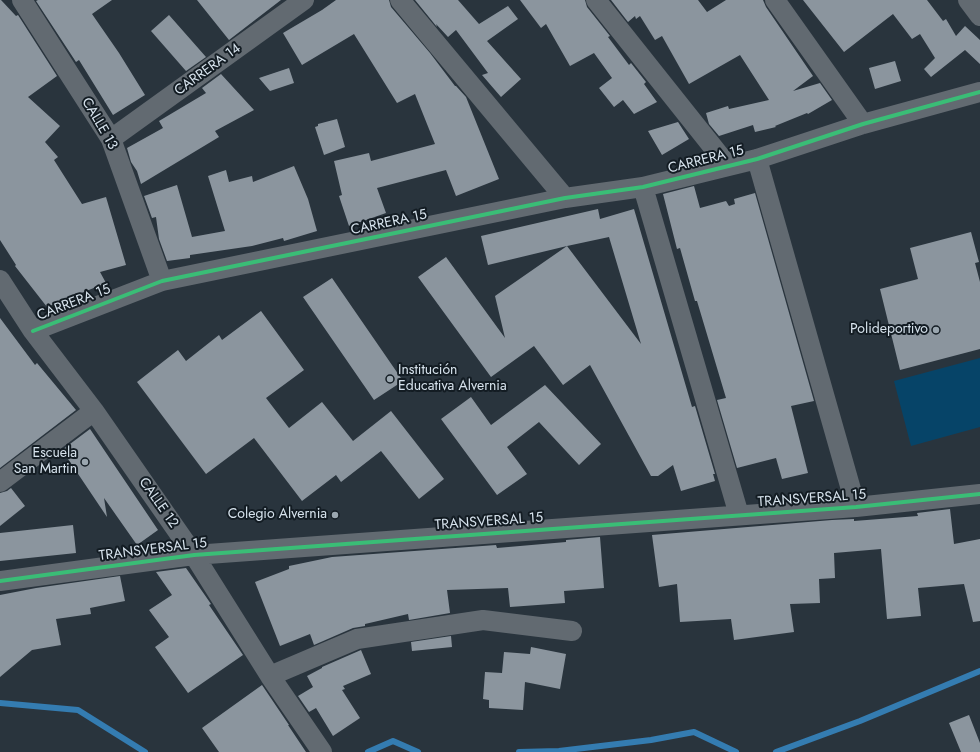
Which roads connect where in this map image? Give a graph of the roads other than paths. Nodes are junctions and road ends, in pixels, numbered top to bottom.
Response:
1 (22, 0) edge
2 (304, 0) edge
3 (400, 0) edge
4 (596, 0) edge
5 (775, 0) edge
6 (968, 0) edge
7 (980, 16) edge
8 (980, 92) edge
9 (863, 124) junction
10 (111, 139) junction
11 (757, 159) junction
12 (728, 166) junction
13 (643, 187) junction
14 (565, 198) junction
15 (0, 280) edge
16 (162, 281) junction
17 (33, 331) junction
18 (94, 411) junction
19 (0, 482) edge
20 (980, 494) edge
21 (856, 507) junction
22 (739, 515) junction
23 (194, 555) junction
24 (0, 581) edge
25 (572, 630) dead end
26 (270, 676) junction
27 (322, 752) edge

1 - 10 street, CALLE 13
2 - 10 street, CARRERA 14
3 - 14 street
4 - 12 street
5 - 9 street
6 - 7 street
8 - 9 street, CARRERA 15
9 - 11 street, CARRERA 15
10 - 16 street, CALLE 13
11 - 12 street, CARRERA 15
11 - 21 street
12 - 13 street, CARRERA 15
13 - 14 street, CARRERA 15
13 - 22 street
14 - 16 street, CARRERA 15
15 - 17 street, CALLE 12
16 - 17 street, CARRERA 15
17 - 18 street, CALLE 12
18 - 19 street
18 - 23 street, CALLE 12
20 - 21 street, TRANSVERSAL 15
21 - 22 street, TRANSVERSAL 15
22 - 23 street, TRANSVERSAL 15
23 - 24 street, TRANSVERSAL 15
23 - 26 street, CALLE 12
25 - 26 street
26 - 27 street, CALLE 12

